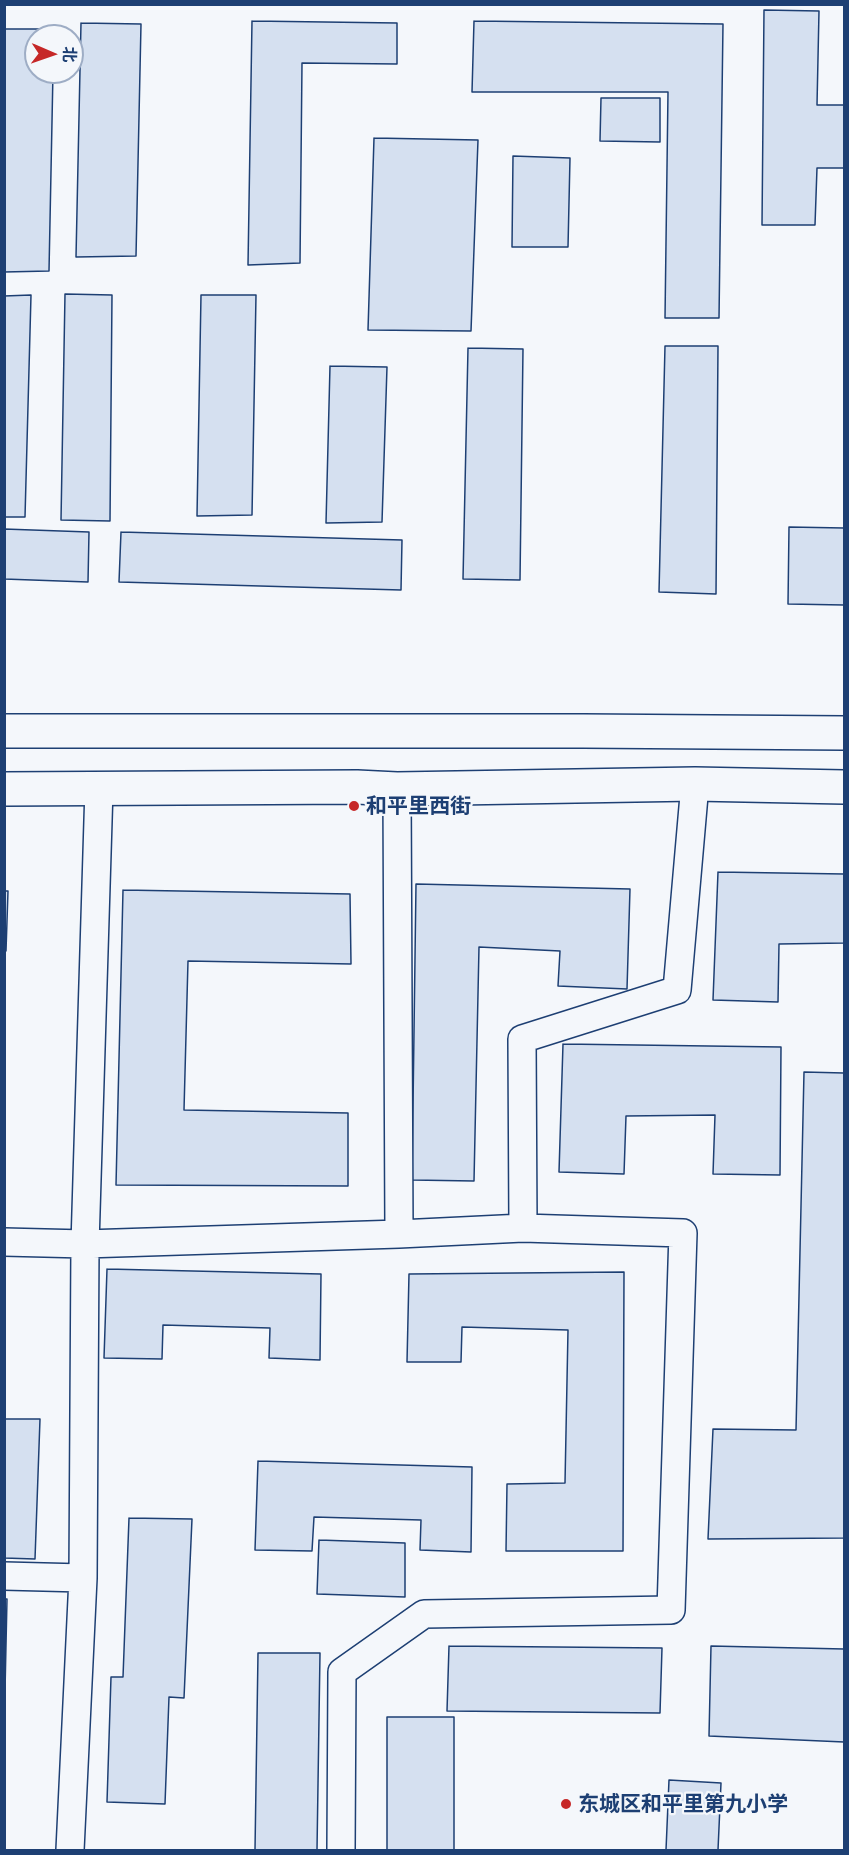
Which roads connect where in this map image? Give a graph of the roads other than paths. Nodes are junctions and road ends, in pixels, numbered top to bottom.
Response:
1 (4, 731) edge
2 (844, 733) edge
3 (695, 784) junction
4 (844, 786) edge
5 (99, 788) junction
6 (4, 789) edge
7 (397, 789) junction
8 (523, 1227) junction
9 (399, 1234) junction
10 (4, 1242) edge
11 (85, 1244) junction
12 (4, 1576) edge
13 (83, 1578) junction
14 (70, 1851) edge
15 (341, 1851) edge

1 - 2 main road
3 - 4 main road
3 - 7 main road
3 - 8 street
5 - 6 main road
5 - 7 main road
5 - 11 street
7 - 9 street
8 - 9 street
8 - 15 street
9 - 11 street
10 - 11 street
11 - 13 street
12 - 13 street
13 - 14 street

